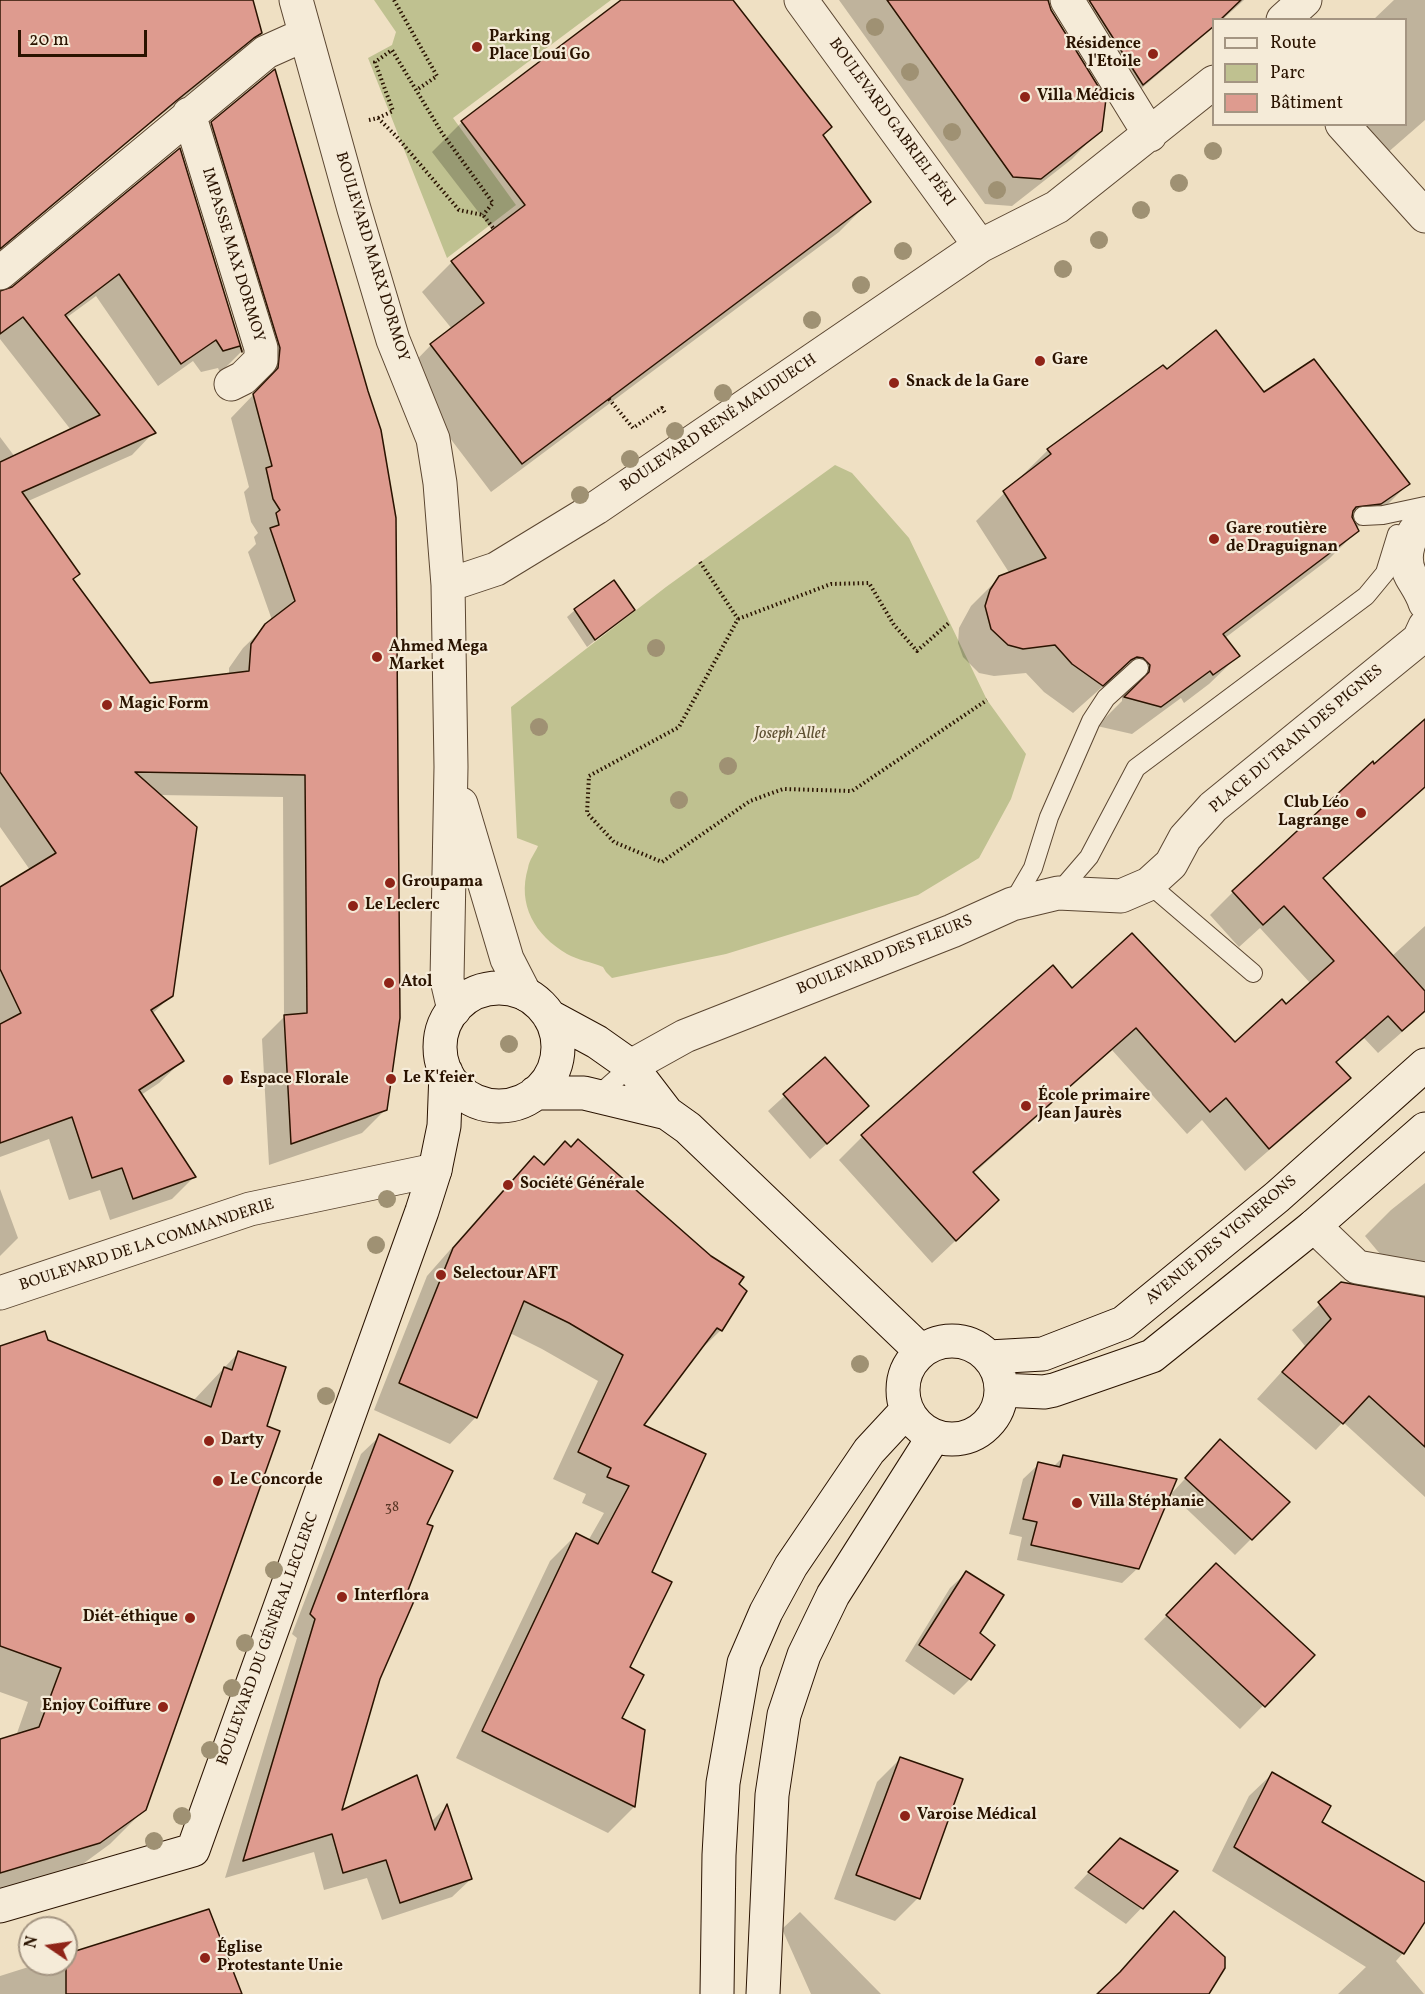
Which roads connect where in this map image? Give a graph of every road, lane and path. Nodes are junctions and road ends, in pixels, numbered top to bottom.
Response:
1 (296, 0) edge
2 (394, 0) edge
3 (801, 0) edge
4 (1067, 0) edge
5 (1305, 0) edge
6 (1285, 18) edge
7 (304, 35) junction
8 (1212, 84) edge
9 (417, 89) junction
10 (189, 114) junction
11 (378, 118) junction
12 (368, 120) dead end
13 (1344, 126) edge
14 (1150, 135) junction
15 (483, 215) junction
16 (1425, 216) edge
17 (494, 229) dead end
18 (980, 246) junction
19 (0, 273) edge
20 (231, 384) dead end
21 (609, 399) dead end
22 (667, 416) dead end
23 (1423, 511) edge
24 (1363, 516) dead end
25 (700, 562) dead end
26 (448, 585) junction
27 (1425, 603) edge
28 (738, 619) junction
29 (950, 622) dead end
30 (1425, 626) edge
31 (1139, 668) dead end
32 (987, 700) dead end
33 (451, 767) junction
34 (1149, 884) junction
35 (1058, 893) junction
36 (1012, 903) junction
37 (1253, 973) dead end
38 (525, 994) junction
39 (454, 1010) junction
40 (549, 1016) junction
41 (1425, 1065) edge
42 (631, 1066) junction
43 (446, 1072) junction
44 (535, 1093) junction
45 (597, 1096) junction
46 (494, 1106) junction
47 (667, 1113) junction
48 (1425, 1129) edge
49 (435, 1170) junction
50 (1314, 1226) junction
51 (1425, 1279) edge
52 (0, 1293) edge
53 (921, 1351) junction
54 (989, 1357) junction
55 (1002, 1389) junction
56 (907, 1410) junction
57 (934, 1436) junction
58 (0, 1906) edge
59 (717, 1994) edge
60 (763, 1994) edge

1 - 7 street, BOULEVARD MARX DORMOY
2 - 9 path
3 - 18 street, BOULEVARD GABRIEL PÉRI
4 - 14 street
5 - 6 street
7 - 10 street
7 - 26 street, BOULEVARD MARX DORMOY
8 - 14 street, BOULEVARD RENÉ MAUDUECH
9 - 11 path
9 - 15 path
10 - 19 street
10 - 20 street, IMPASSE MAX DORMOY
11 - 12 path
11 - 15 path
13 - 16 street
14 - 18 street, BOULEVARD RENÉ MAUDUECH
15 - 17 path
18 - 26 street, BOULEVARD RENÉ MAUDUECH
21 - 22 path
23 - 24 lane
23 - 27 street
23 - 35 lane
25 - 28 path
26 - 33 street
28 - 29 path
28 - 32 path
30 - 34 street, PLACE DU TRAIN DES PIGNES
31 - 36 lane
33 - 38 street
33 - 39 street
34 - 35 street, BOULEVARD DES FLEURS
34 - 37 lane
35 - 36 street, BOULEVARD DES FLEURS
36 - 42 street, BOULEVARD DES FLEURS
38 - 39 street
38 - 40 street
39 - 43 street
40 - 42 street
40 - 44 street
41 - 54 street, AVENUE DES VIGNERONS
42 - 45 lane
42 - 47 street
43 - 46 street
43 - 49 street, BOULEVARD DU GÉNÉRAL LECLERC
44 - 45 street
44 - 46 street
45 - 47 street
46 - 49 street, BOULEVARD DU GÉNÉRAL LECLERC
47 - 53 street
48 - 50 street
49 - 52 street, BOULEVARD DE LA COMMANDERIE
49 - 58 street, BOULEVARD DU GÉNÉRAL LECLERC
50 - 51 street
50 - 55 street
53 - 54 street
53 - 56 street
54 - 55 street
55 - 57 street
56 - 57 street
56 - 59 street
57 - 60 street

